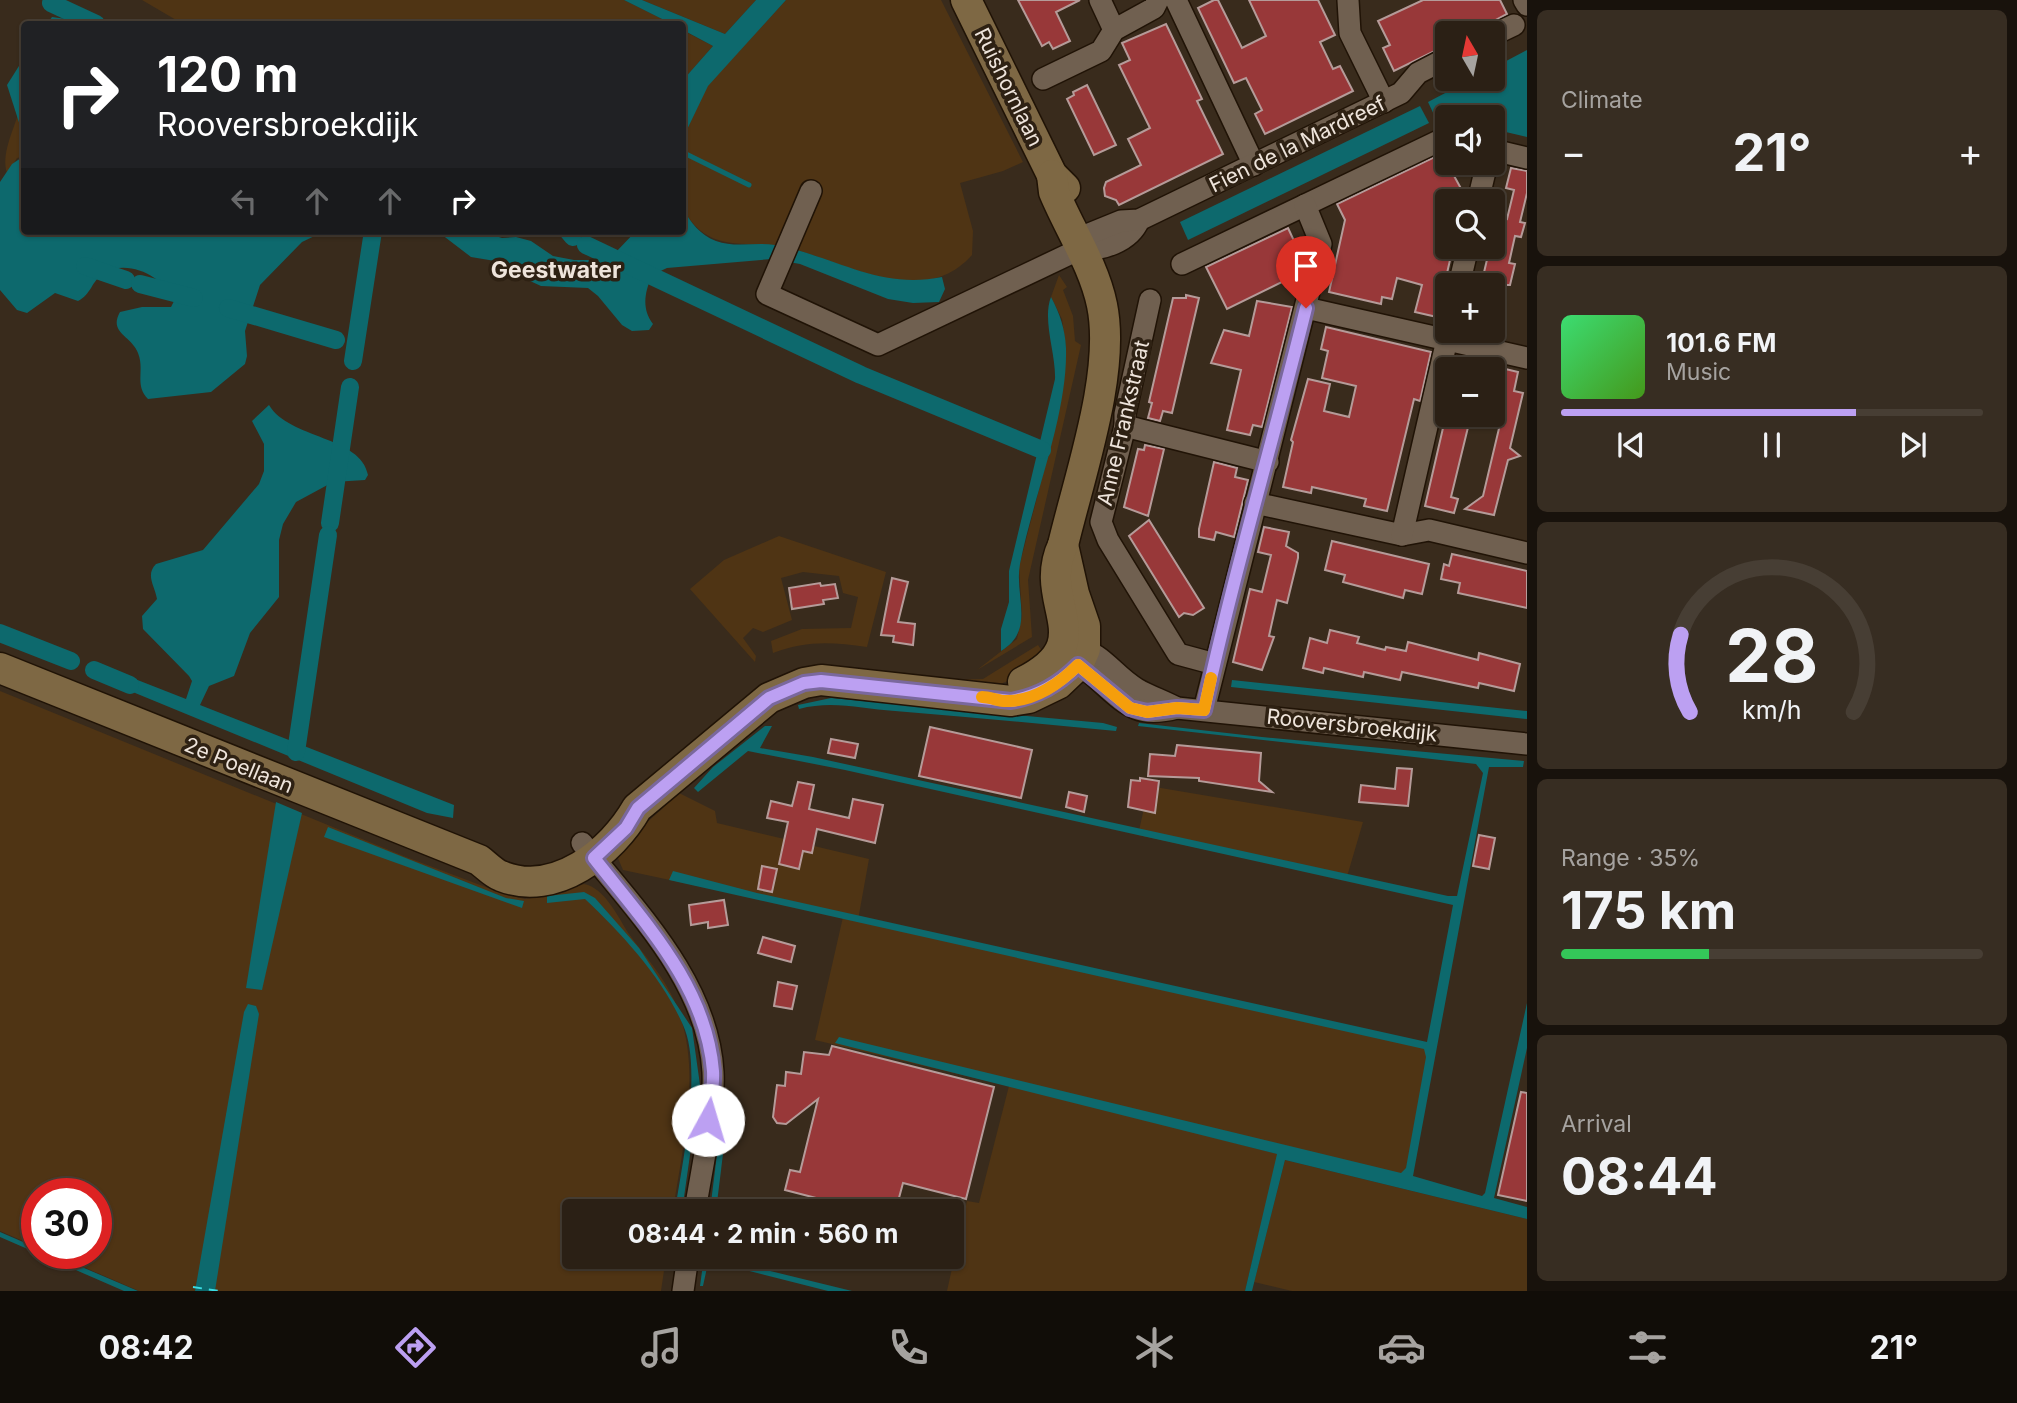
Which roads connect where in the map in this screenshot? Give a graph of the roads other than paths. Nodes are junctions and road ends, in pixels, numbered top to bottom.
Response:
1 (967, 0) edge
2 (1100, 0) edge
3 (1158, 0) edge
4 (1176, 0) edge
5 (1348, 0) edge
6 (1524, 0) edge
7 (1527, 5) edge
8 (1514, 25) dead end
9 (1505, 29) edge
10 (1114, 30) junction
11 (1435, 64) edge
12 (1043, 79) dead end
13 (1384, 102) junction
14 (1435, 143) edge
15 (1505, 153) edge
16 (1527, 158) edge
17 (1254, 165) junction
18 (811, 191) dead end
19 (1305, 205) junction
20 (1089, 245) junction
21 (1182, 264) dead end
22 (1150, 300) dead end
23 (1306, 308) junction
24 (1435, 333) edge
25 (1446, 343) edge
26 (1475, 343) edge
27 (1527, 358) edge
28 (1125, 426) junction
29 (1268, 462) junction
30 (1255, 503) junction
31 (1402, 535) junction
32 (1527, 553) edge
33 (1076, 653) junction
34 (1215, 664) junction
35 (0, 668) edge
36 (1204, 710) junction
37 (1527, 744) edge
38 (588, 851) junction
39 (697, 1199) edge
40 (686, 1269) edge
41 (683, 1291) edge

1 - 20 main road, Ruishornlaan
2 - 10 street
3 - 10 street
4 - 17 street
5 - 13 street
6 - 7 street
8 - 9 street
10 - 12 street
11 - 13 street, Fien de la Mardreef
13 - 17 street, Fien de la Mardreef
14 - 19 street
15 - 16 street
17 - 20 street, Fien de la Mardreef
18 - 20 street, Fien de la Mardreef
19 - 21 street
19 - 23 street
20 - 33 main road, Ruishornlaan
22 - 28 street, Anne Frankstraat
23 - 24 street
23 - 29 street
25 - 31 street
26 - 27 street
28 - 29 street
28 - 34 street, Anne Frankstraat
29 - 30 street
30 - 31 street
30 - 34 street
31 - 32 street
33 - 36 street, Rooversbroekdijk
33 - 38 main road
34 - 36 street
35 - 38 main road, 2e Poellaan
36 - 37 street, Rooversbroekdijk
38 - 39 street
40 - 41 street

